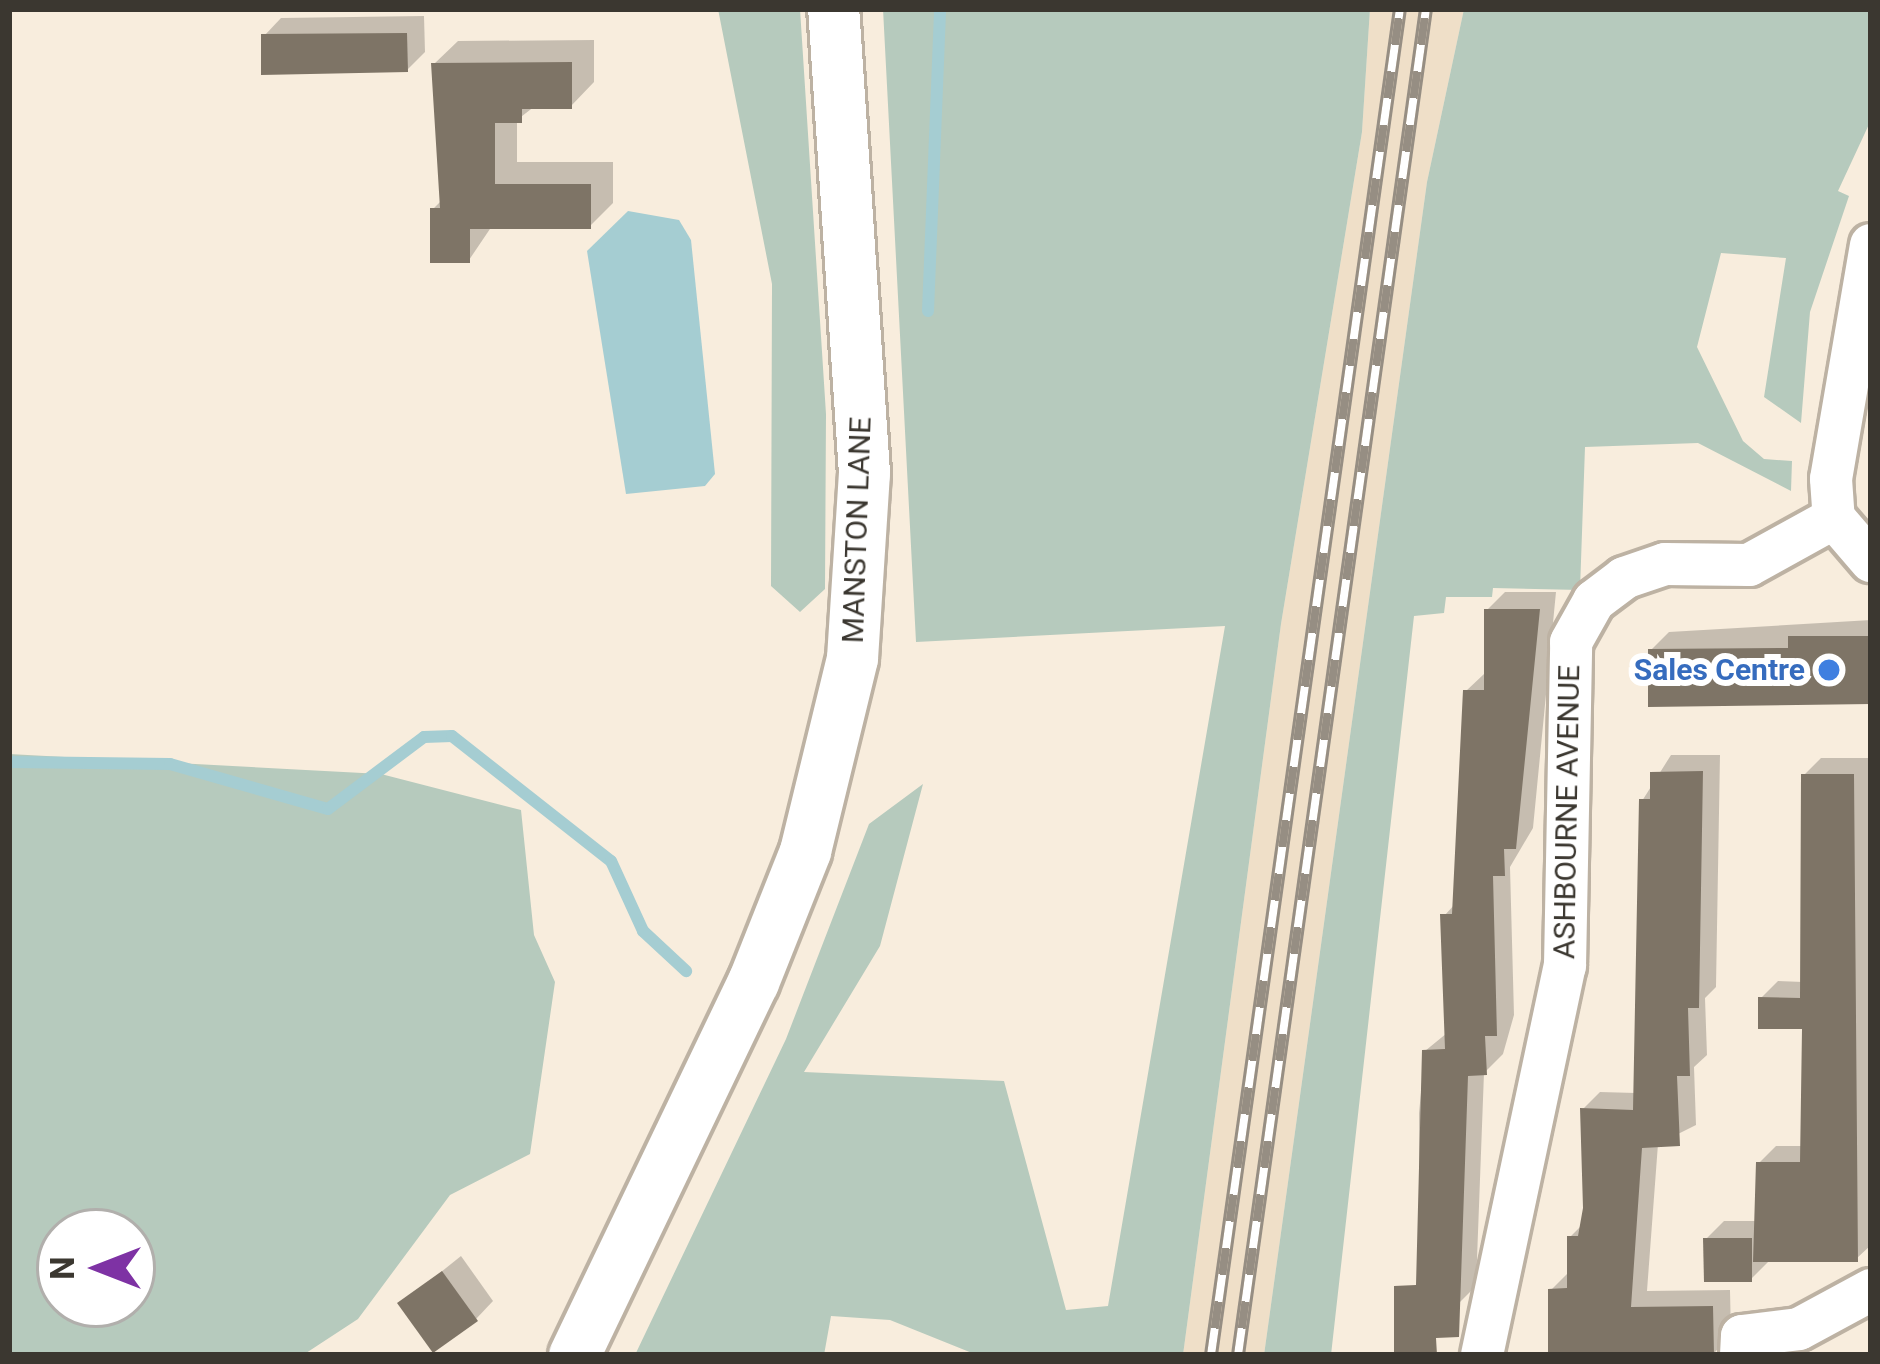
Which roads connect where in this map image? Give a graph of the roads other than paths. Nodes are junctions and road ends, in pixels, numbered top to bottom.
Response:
1 (833, 9) edge
2 (1871, 245) edge
3 (1834, 518) junction
4 (1871, 561) edge
5 (1871, 1290) edge
6 (574, 1355) edge
7 (1482, 1355) edge
8 (1742, 1355) edge

1 - 6 street, MANSTON LANE
2 - 3 street
3 - 4 street
3 - 7 street, ASHBOURNE AVENUE
5 - 8 street

